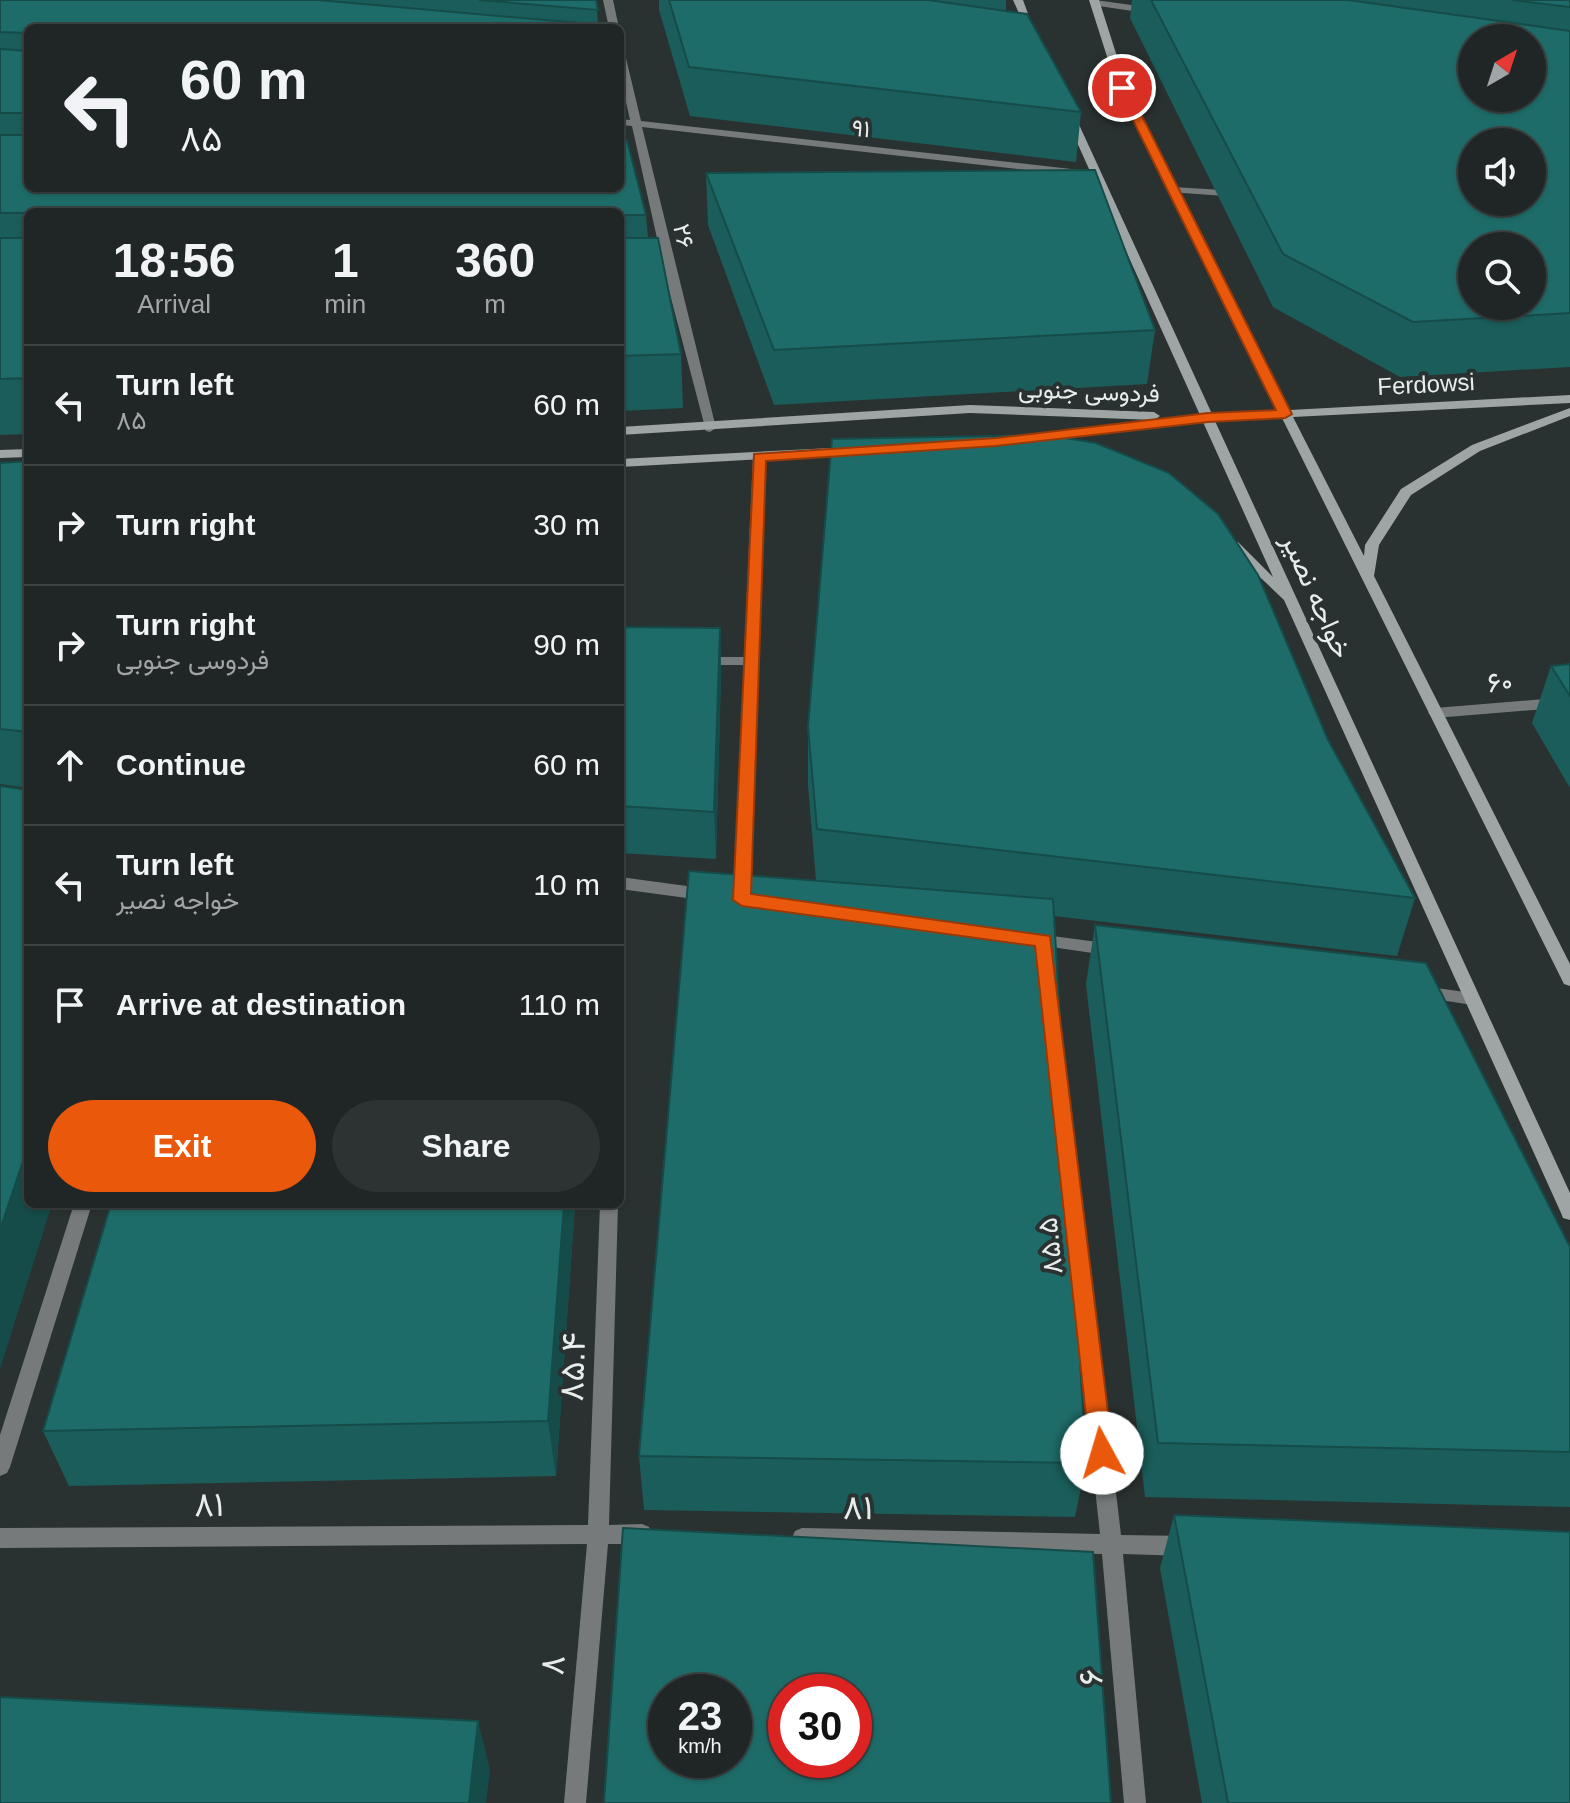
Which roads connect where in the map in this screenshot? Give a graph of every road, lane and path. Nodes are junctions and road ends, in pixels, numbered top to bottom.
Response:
1 (608, 0) edge
2 (1018, 0) edge
3 (1095, 1) edge
4 (1158, 11) edge
5 (613, 24) edge
6 (1041, 51) edge
7 (624, 77) edge
8 (1066, 106) edge
9 (624, 122) edge
10 (634, 122) junction
11 (1097, 175) junction
12 (635, 183) edge
13 (650, 183) junction
14 (1173, 190) junction
15 (1251, 195) edge
16 (659, 283) edge
17 (673, 283) junction
18 (1570, 399) edge
19 (1570, 412) edge
20 (1285, 414) junction
21 (1208, 418) junction
22 (710, 428) junction
23 (624, 431) edge
24 (1011, 440) edge
25 (867, 450) edge
26 (24, 453) edge
27 (0, 454) edge
28 (759, 457) junction
29 (624, 463) edge
30 (1225, 538) edge
31 (1367, 577) junction
32 (1292, 603) junction
33 (752, 661) junction
34 (678, 662) edge
35 (1570, 702) edge
36 (1435, 713) junction
37 (624, 884) edge
38 (1013, 936) edge
39 (1135, 953) edge
40 (1570, 980) edge
41 (1410, 991) edge
42 (1472, 999) junction
43 (1064, 1117) edge
44 (82, 1208) edge
45 (609, 1208) edge
46 (1570, 1213) edge
47 (0, 1467) edge
48 (598, 1533) junction
49 (660, 1534) edge
50 (0, 1538) edge
51 (785, 1538) edge
52 (1112, 1546) junction
53 (1207, 1546) edge
54 (575, 1803) edge
55 (1135, 1803) edge

1 - 5 street
2 - 6 main road
3 - 4 street
3 - 14 main road, خواجه نصیر
7 - 10 street, ۲۶
8 - 11 main road, خواجه نصیر
9 - 10 street, ۹۱
10 - 11 street, ۹۱
10 - 13 street, ۲۶
11 - 21 main road, خواجه نصیر
12 - 13 street
13 - 17 street, ۲۶
14 - 15 street
14 - 20 main road, خواجه نصیر
16 - 17 street
17 - 22 street, ۲۶
18 - 20 main road, Ferdowsi
19 - 31 main road
20 - 21 main road, Ferdowsi
20 - 31 main road, خواجه نصیر
21 - 22 main road, فردوسی جنوبی
21 - 24 main road, فردوسی جنوبی
21 - 32 main road, خواجه نصیر
22 - 23 main road, فردوسی جنوبی
25 - 28 main road
26 - 27 main road
28 - 29 main road
28 - 33 street
30 - 32 main road
31 - 36 main road, خواجه نصیر
32 - 42 main road, خواجه نصیر
33 - 34 street
33 - 37 street
35 - 36 street, ۶۰
36 - 40 main road, خواجه نصیر
38 - 39 street
41 - 42 street
42 - 46 main road, خواجه نصیر
43 - 52 street, ۸۵.۵
44 - 47 street
45 - 48 street, ۸۵.۴
48 - 49 street, ۸۱
48 - 50 street, ۸۱
48 - 54 street, ۸
51 - 52 street, ۸۱
52 - 53 street, ۸۱
52 - 55 street, ۶

